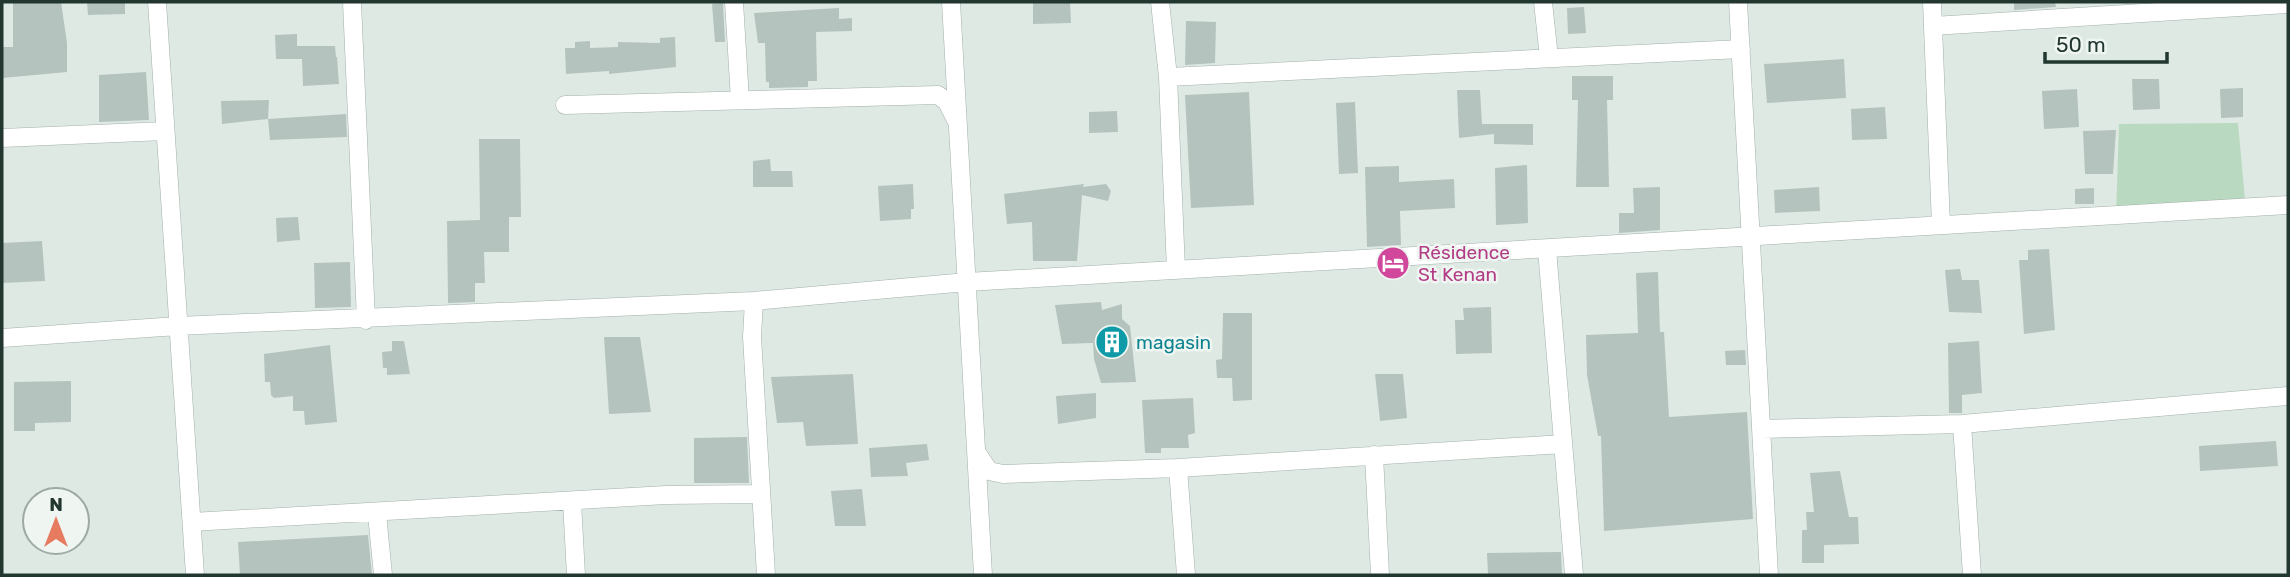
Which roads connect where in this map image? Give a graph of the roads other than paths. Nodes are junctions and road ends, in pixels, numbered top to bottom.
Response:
1 (157, 2) edge
2 (352, 2) edge
3 (734, 2) edge
4 (951, 2) edge
5 (1160, 2) edge
6 (1543, 2) edge
7 (1738, 2) edge
8 (1932, 2) edge
9 (2288, 4) edge
10 (1933, 26) junction
11 (1741, 49) junction
12 (1549, 58) junction
13 (1168, 77) junction
14 (740, 100) junction
15 (565, 105) dead end
16 (958, 123) junction
17 (164, 131) junction
18 (2, 138) edge
19 (2288, 205) edge
20 (1941, 225) junction
21 (1749, 237) junction
22 (1547, 249) junction
23 (1177, 270) junction
24 (967, 282) junction
25 (754, 302) junction
26 (366, 320) junction
27 (178, 326) junction
28 (2, 338) edge
29 (2288, 396) edge
30 (1962, 424) junction
31 (1762, 429) junction
32 (1563, 444) junction
33 (976, 453) junction
34 (1374, 455) junction
35 (1178, 468) junction
36 (761, 494) junction
37 (572, 502) junction
38 (377, 513) junction
39 (192, 522) junction
40 (195, 575) edge
41 (383, 575) edge
42 (576, 575) edge
43 (766, 575) edge
44 (984, 575) edge
45 (1186, 575) edge
46 (1380, 575) edge
47 (1574, 575) edge
48 (1769, 575) edge
49 (1972, 575) edge

1 - 17 street
2 - 26 street
3 - 14 street
4 - 16 street
5 - 13 street
6 - 12 street
7 - 11 street
8 - 10 street
9 - 10 street
10 - 20 street
11 - 12 street
11 - 21 street
12 - 13 street
13 - 23 street
14 - 15 street
14 - 16 street
16 - 24 street
17 - 18 street
17 - 27 street
19 - 20 street
20 - 21 street
21 - 22 street
21 - 31 street
22 - 23 street
22 - 32 street
23 - 24 street
24 - 25 street
24 - 33 street
25 - 26 street
25 - 36 street
26 - 27 street
27 - 28 street
27 - 39 street
29 - 30 street
30 - 31 street
30 - 49 street
31 - 48 street
32 - 34 street
32 - 47 street
33 - 35 street
33 - 44 street
34 - 35 street
34 - 46 street
35 - 45 street
36 - 37 street
36 - 43 street
37 - 38 street
37 - 42 street
38 - 39 street
38 - 41 street
39 - 40 street

